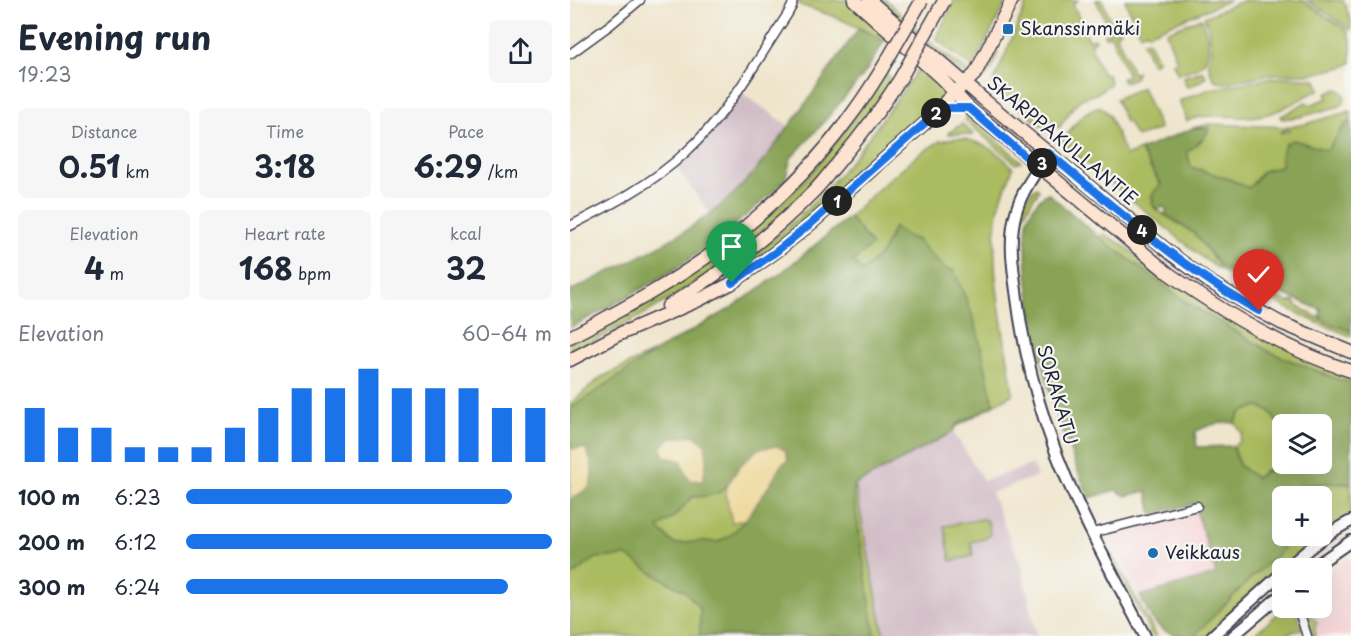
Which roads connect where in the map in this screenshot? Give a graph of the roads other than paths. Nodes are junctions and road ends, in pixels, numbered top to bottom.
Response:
1 (640, 0) edge
2 (793, 0) edge
3 (854, 0) edge
4 (869, 0) edge
5 (922, 0) edge
6 (1012, 0) edge
7 (944, 1) edge
8 (570, 54) edge
9 (966, 84) junction
10 (956, 93) junction
11 (942, 108) junction
12 (969, 108) junction
13 (1049, 153) junction
14 (1039, 168) junction
15 (570, 225) edge
16 (620, 334) junction
17 (570, 337) edge
18 (1351, 352) edge
19 (570, 360) edge
20 (1351, 371) edge
21 (1197, 506) dead end
22 (1351, 521) edge
23 (1092, 533) junction
24 (1351, 541) edge
25 (1298, 558) edge
26 (1326, 558) edge
27 (1272, 582) edge
28 (1272, 603) edge
29 (1301, 618) edge
30 (1145, 636) edge
31 (1212, 636) edge
32 (1233, 636) edge
33 (1307, 636) edge

1 - 8 street
2 - 15 street
3 - 10 main road, SKARPPAKULLANTIE
4 - 9 main road, SKARPPAKULLANTIE
5 - 17 main road, bridge
6 - 9 main road
7 - 16 main road, bridge
9 - 10 main road
9 - 13 main road, SKARPPAKULLANTIE
10 - 11 main road
10 - 12 main road, SKARPPAKULLANTIE
11 - 12 main road
11 - 16 main road
12 - 14 main road, SKARPPAKULLANTIE
13 - 14 street, SORAKATU
13 - 18 main road, SKARPPAKULLANTIE
14 - 20 main road, SKARPPAKULLANTIE
14 - 23 street, SORAKATU
16 - 19 main road
21 - 23 street
22 - 25 street
23 - 30 street, SORAKATU
24 - 26 street
27 - 31 street
28 - 32 street
29 - 33 street

